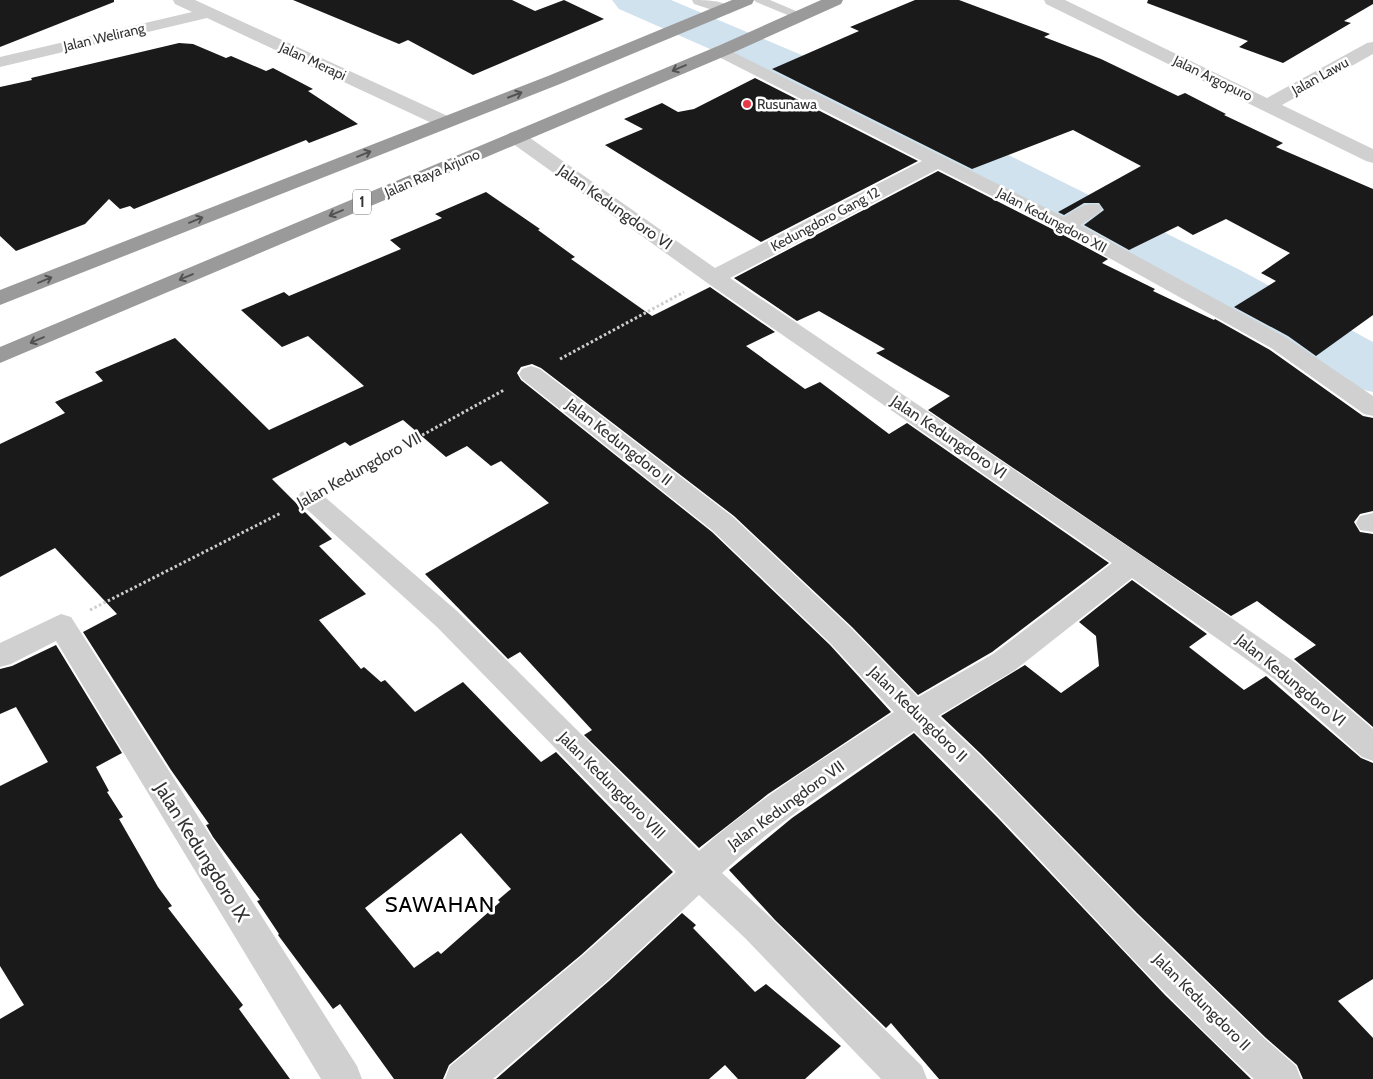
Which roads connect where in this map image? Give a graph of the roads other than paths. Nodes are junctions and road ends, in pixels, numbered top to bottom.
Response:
1 (181, 0) edge
2 (700, 0) edge
3 (746, 0) edge
4 (760, 0) edge
5 (835, 0) edge
6 (1052, 0) edge
7 (721, 11) junction
8 (208, 13) junction
9 (799, 16) junction
10 (1373, 47) edge
11 (722, 50) junction
12 (0, 62) edge
13 (1268, 106) junction
14 (445, 122) junction
15 (516, 137) junction
16 (1373, 157) edge
17 (936, 161) junction
18 (1089, 210) dead end
19 (1065, 224) junction
20 (714, 277) junction
21 (0, 298) edge
22 (0, 356) edge
23 (532, 374) road end
24 (1373, 408) edge
25 (310, 498) road end
26 (1132, 562) junction
27 (0, 656) edge
28 (915, 714) junction
29 (1373, 748) edge
30 (698, 872) junction
31 (343, 1079) edge
32 (464, 1079) edge
33 (908, 1079) edge
34 (1282, 1079) edge

1 - 8 street, Jalan Merapi
2 - 7 street
3 - 7 highway
4 - 9 lane
5 - 9 highway, Jalan Raya Arjuno / 1
6 - 13 street, Jalan Argopuro
14 -> 7 highway
8 - 12 street, Jalan Welirang
8 - 14 street, Jalan Merapi
9 - 11 highway, Jalan Raya Arjuno / 1
10 - 13 street, Jalan Lawu
11 -> 15 highway, Jalan Raya Arjuno / 1
11 - 17 street, Jalan Kedungdoro XII
13 - 16 street, Jalan Argopuro
21 -> 14 highway
15 - 20 street, Jalan Kedungdoro VI
15 -> 22 highway, Jalan Raya Arjuno / 1
17 - 19 street, Jalan Kedungdoro XII
17 - 20 street, Kedungdoro Gang 12
18 - 19 street
19 - 24 street, Jalan Kedungdoro XII
20 - 26 street, Jalan Kedungdoro VI
23 - 28 street, Jalan Kedungdoro II
25 - 30 street, Jalan Kedungdoro VIII
26 - 28 street, Jalan Kedungdoro VII
26 - 29 street, Jalan Kedungdoro VI
27 - 31 street, Jalan Kedungdoro IX
28 - 30 street, Jalan Kedungdoro VII
28 - 34 street, Jalan Kedungdoro II
30 - 32 street, Jalan Kedungdoro VII
30 - 33 street, Jalan Kedungdoro VIII

